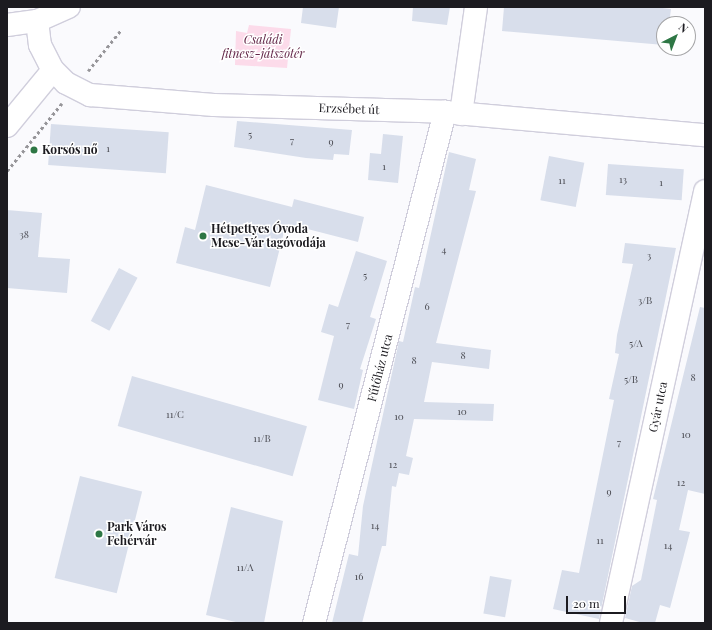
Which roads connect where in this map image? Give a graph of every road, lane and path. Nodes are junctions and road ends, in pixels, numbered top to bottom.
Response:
1 (69, 7) edge
2 (476, 7) edge
3 (37, 21) junction
4 (7, 25) edge
5 (53, 70) junction
6 (453, 113) junction
7 (7, 126) edge
8 (705, 134) edge
9 (705, 191) edge
10 (314, 623) edge
11 (611, 623) edge

1 - 3 street
2 - 6 street, Fűtőház utca
3 - 4 street
3 - 5 street, Erzsébet út
5 - 6 street, Erzsébet út
5 - 7 street
6 - 8 street, Erzsébet út
6 - 10 street, Fűtőház utca
9 - 11 street, Gyár utca

